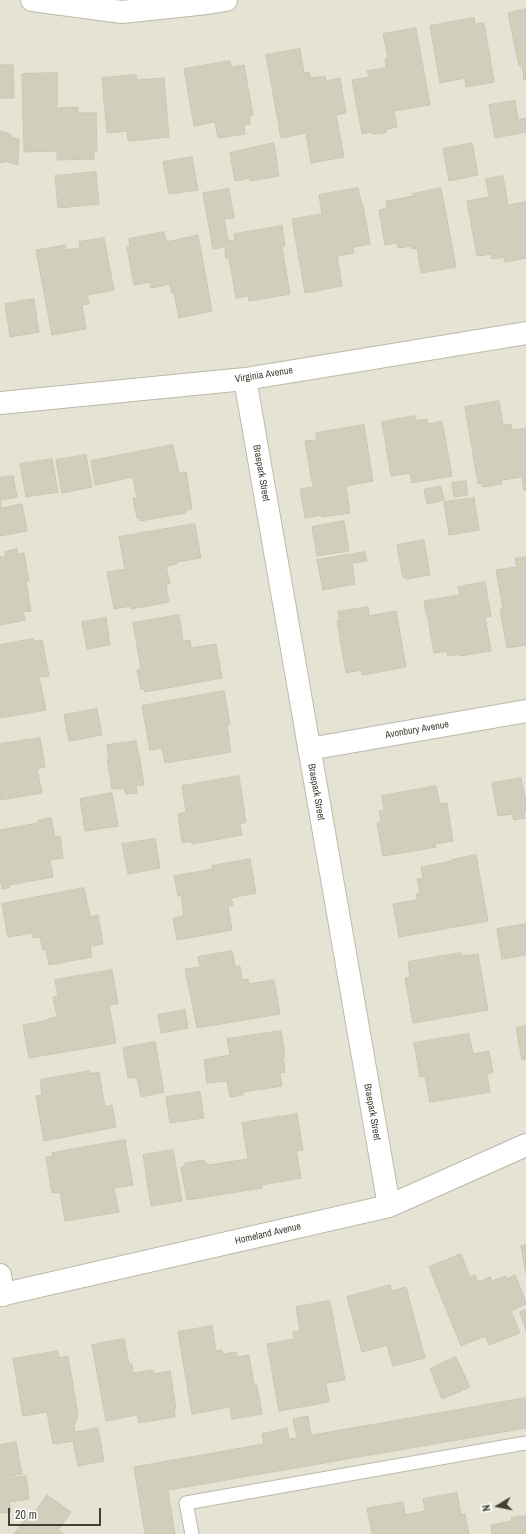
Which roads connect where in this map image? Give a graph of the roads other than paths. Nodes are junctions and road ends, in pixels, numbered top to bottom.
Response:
1 (32, 0) edge
2 (226, 0) edge
3 (526, 333) edge
4 (245, 379) junction
5 (0, 403) edge
6 (526, 711) edge
7 (309, 749) junction
8 (526, 1145) edge
9 (389, 1206) junction
10 (1, 1288) edge
11 (526, 1443) edge
12 (192, 1534) edge

1 - 2 street
3 - 4 street, Virginia Avenue
4 - 5 street, Virginia Avenue
4 - 7 street, Braepark Street
6 - 7 street, Avonbury Avenue
7 - 9 street, Braepark Street
8 - 9 street, Homeland Avenue
9 - 10 street, Homeland Avenue
11 - 12 lane

